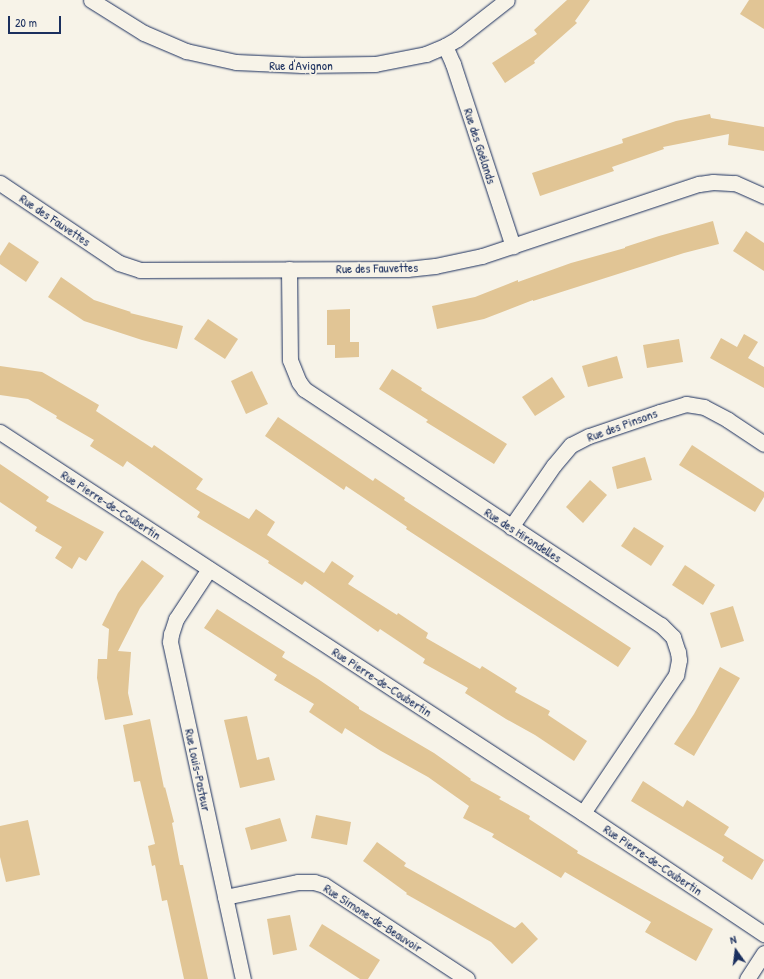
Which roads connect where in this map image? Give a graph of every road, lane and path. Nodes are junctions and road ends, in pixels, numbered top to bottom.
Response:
1 (91, 0) edge
2 (507, 0) edge
3 (445, 46) junction
4 (0, 184) edge
5 (764, 196) edge
6 (513, 246) junction
7 (289, 269) junction
8 (0, 432) edge
9 (764, 444) edge
10 (511, 527) junction
11 (209, 569) junction
12 (583, 813) junction
13 (225, 897) junction
14 (764, 934) edge
15 (764, 953) edge
16 (243, 979) edge
17 (467, 979) edge
18 (747, 979) edge

1 - 3 street, Rue d'Avignon
2 - 3 street, Rue d'Avignon
3 - 6 street, Rue des Goélands
4 - 7 street, Rue des Fauvettes
5 - 6 street, Rue des Fauvettes
6 - 7 street, Rue des Fauvettes
7 - 10 street, Rue des Hirondelles
8 - 11 street, Rue Pierre-de-Coubertin
9 - 10 street, Rue des Pinsons
10 - 12 street, Rue des Hirondelles
11 - 12 street, Rue Pierre-de-Coubertin
11 - 13 street, Rue Louis-Pasteur
12 - 14 street, Rue Pierre-de-Coubertin
13 - 16 street, Rue Louis-Pasteur
13 - 17 street, Rue Simone-de-Beauvoir
15 - 18 street

